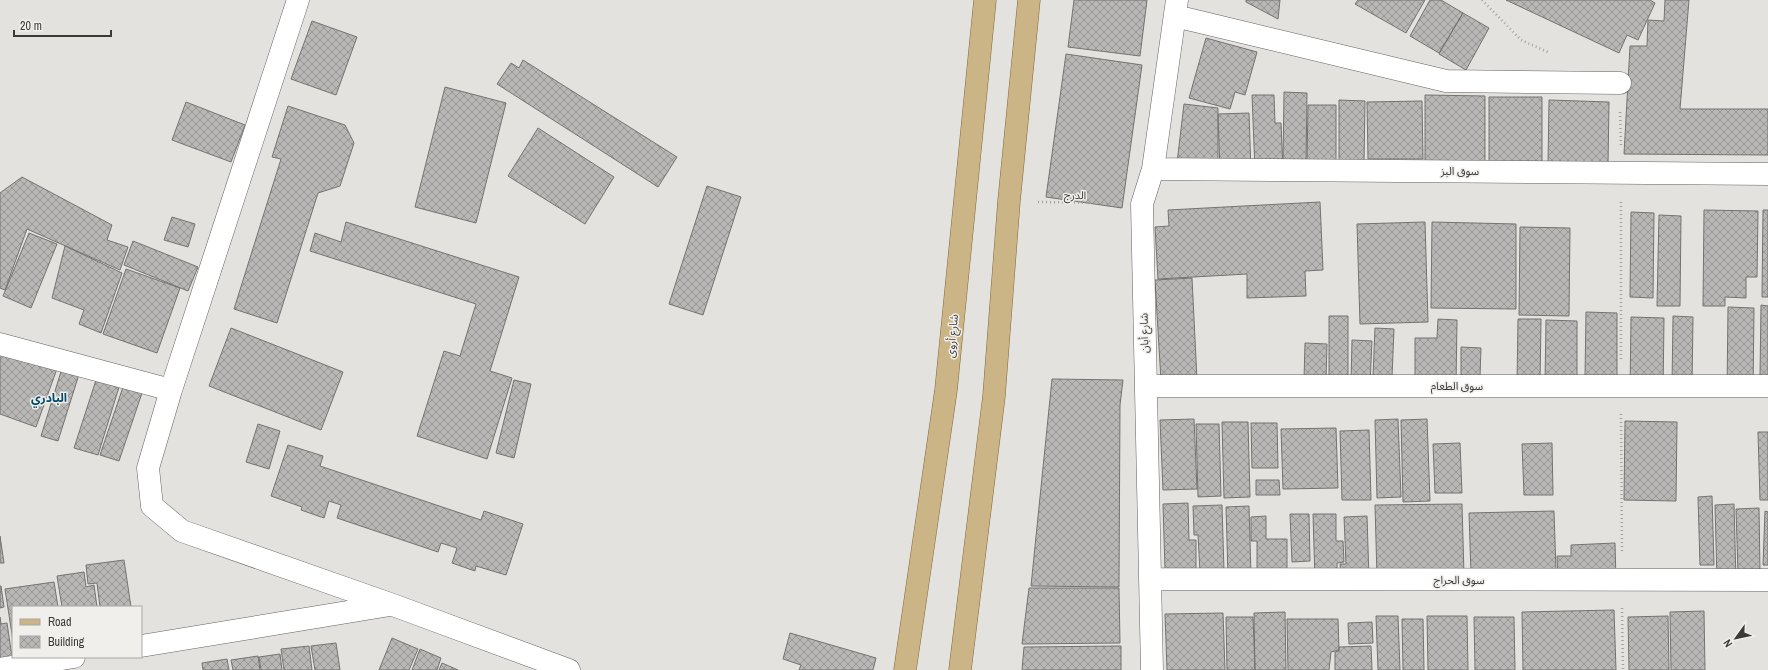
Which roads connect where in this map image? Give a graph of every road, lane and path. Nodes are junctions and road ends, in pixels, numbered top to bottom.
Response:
1 (298, 0) edge
2 (985, 0) edge
3 (1029, 0) edge
4 (1482, 0) edge
5 (1176, 8) edge
6 (1556, 56) dead end
7 (1620, 83) joint
8 (1153, 169) junction
9 (1621, 172) junction
10 (1768, 174) edge
11 (1009, 201) junction
12 (1142, 204) junction
13 (0, 344) edge
14 (1146, 386) junction
15 (1620, 386) junction
16 (1768, 386) edge
17 (171, 390) junction
18 (1150, 579) junction
19 (1622, 580) junction
20 (1768, 580) edge
21 (393, 605) junction
22 (142, 646) edge
23 (68, 658) edge
24 (0, 669) edge
25 (569, 670) edge
26 (905, 670) edge
27 (960, 670) edge
28 (1152, 670) edge
29 (1623, 670) edge

1 - 17 street
2 - 26 main road, شارع أروى
3 - 11 main road
4 - 6 path
5 - 7 street
5 - 8 street, شارع أبان
7 - 9 path
8 - 9 street, سوق البز
8 - 12 street, شارع أبان
9 - 10 street, سوق البز
9 - 15 path
11 - 12 path, الدرج
11 - 27 main road
12 - 14 street, شارع أبان
13 - 17 street
14 - 15 street, سوق الطعام
14 - 18 street, شارع أبان
15 - 16 street, سوق الطعام
15 - 19 path
17 - 21 street
18 - 19 street, سوق الحراج
18 - 28 street, شارع أبان
19 - 20 street, سوق الحراج
19 - 29 path
21 - 22 street
21 - 25 street
23 - 24 street

